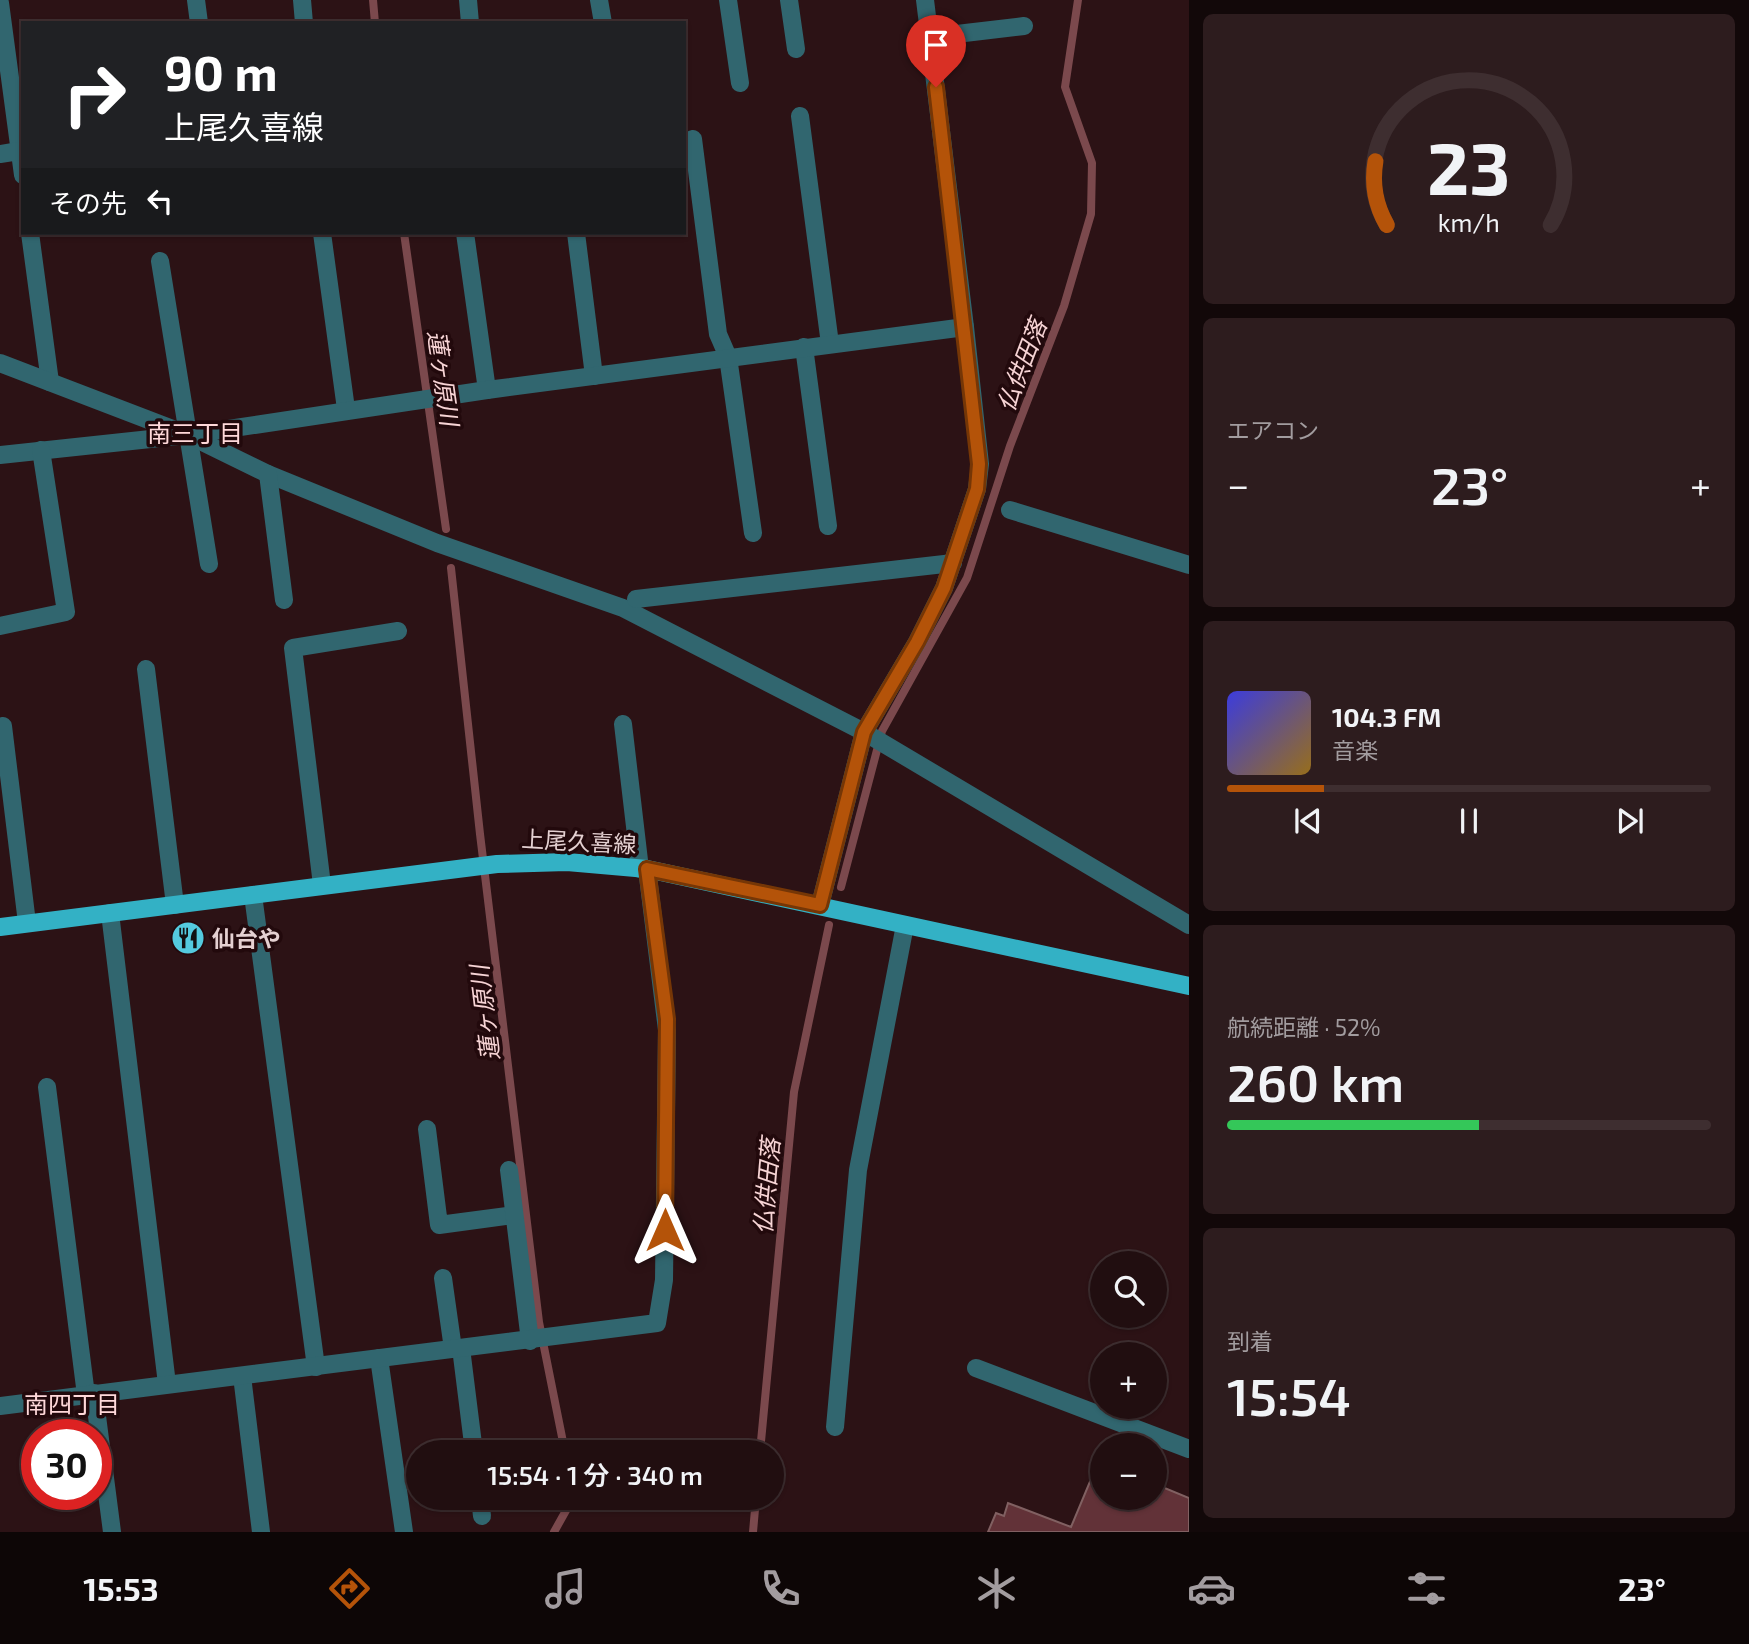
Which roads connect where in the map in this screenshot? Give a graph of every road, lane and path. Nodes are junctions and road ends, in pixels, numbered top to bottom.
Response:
1 (196, 0) edge
2 (302, 0) edge
3 (468, 0) edge
4 (599, 0) edge
5 (728, 0) edge
6 (789, 0) edge
7 (925, 0) edge
8 (0, 3) edge
9 (199, 21) edge
10 (304, 21) edge
11 (470, 21) edge
12 (603, 21) edge
13 (1024, 26) dead end
14 (931, 37) junction
15 (796, 49) dead end
16 (740, 83) dead end
17 (800, 116) dead end
18 (692, 139) dead end
19 (19, 151) junction
20 (0, 154) edge
21 (21, 163) edge
22 (30, 235) edge
23 (322, 235) edge
24 (465, 235) edge
25 (576, 235) edge
26 (160, 261) dead end
27 (965, 327) junction
28 (830, 344) junction
29 (804, 347) junction
30 (728, 357) junction
31 (0, 363) edge
32 (594, 376) junction
33 (50, 382) junction
34 (486, 390) junction
35 (346, 409) junction
36 (188, 435) junction
37 (41, 450) junction
38 (0, 455) edge
39 (268, 474) junction
40 (1010, 510) dead end
41 (828, 526) dead end
42 (752, 533) dead end
43 (953, 563) junction
44 (209, 564) dead end
45 (1189, 565) edge
46 (636, 599) dead end
47 (284, 600) dead end
48 (0, 626) edge
49 (398, 631) dead end
50 (146, 669) dead end
51 (623, 724) dead end
52 (2, 726) dead end
53 (873, 738) junction
54 (644, 869) junction
55 (322, 886) junction
56 (253, 895) junction
57 (175, 905) junction
58 (820, 905) junction
59 (110, 913) junction
60 (27, 923) junction
61 (905, 925) junction
62 (1189, 925) edge
63 (0, 927) edge
64 (1189, 986) edge
65 (47, 1087) dead end
66 (427, 1129) dead end
67 (509, 1170) dead end
68 (514, 1215) junction
69 (443, 1278) dead end
70 (530, 1340) junction
71 (457, 1348) junction
72 (380, 1358) junction
73 (316, 1367) junction
74 (976, 1368) dead end
75 (242, 1376) junction
76 (167, 1384) junction
77 (90, 1394) junction
78 (0, 1406) edge
79 (835, 1427) dead end
80 (472, 1440) edge
81 (1189, 1449) edge
82 (112, 1532) edge
83 (261, 1532) edge
84 (404, 1532) edge

1 - 9 street
2 - 10 street
3 - 11 street
4 - 12 street
5 - 16 street
6 - 15 street
7 - 14 street
8 - 19 street
13 - 14 street
14 - 27 street
17 - 28 street
18 - 30 street
19 - 20 street
19 - 21 street
22 - 33 street
23 - 35 street
24 - 34 street
25 - 32 street
26 - 36 street
27 - 28 street
27 - 43 street
28 - 29 street
29 - 30 street
29 - 41 street
30 - 32 street
30 - 42 street
31 - 33 street
32 - 34 street
33 - 36 street
34 - 35 street
35 - 36 street
36 - 37 street
36 - 39 street
36 - 44 street
37 - 38 street
37 - 48 street
39 - 47 street
39 - 53 street
40 - 45 street
43 - 46 street
43 - 53 street
49 - 55 street
50 - 57 street
51 - 54 street
52 - 60 street
53 - 58 street
53 - 62 street
54 - 55 main road, 上尾久喜線
54 - 58 main road, 上尾久喜線
54 - 70 street
55 - 56 main road, 上尾久喜線
56 - 57 main road, 上尾久喜線
56 - 73 street
57 - 59 main road, 上尾久喜線
58 - 61 main road, 上尾久喜線
59 - 60 main road, 上尾久喜線
59 - 76 street
60 - 63 main road, 上尾久喜線
61 - 64 main road, 上尾久喜線
61 - 79 street
65 - 77 street
66 - 68 street
67 - 68 street
68 - 70 street
69 - 71 street
70 - 71 street
71 - 72 street
71 - 80 street
72 - 73 street
72 - 84 street
73 - 75 street
74 - 81 street
75 - 76 street
75 - 83 street
76 - 77 street
77 - 78 street
77 - 82 street

